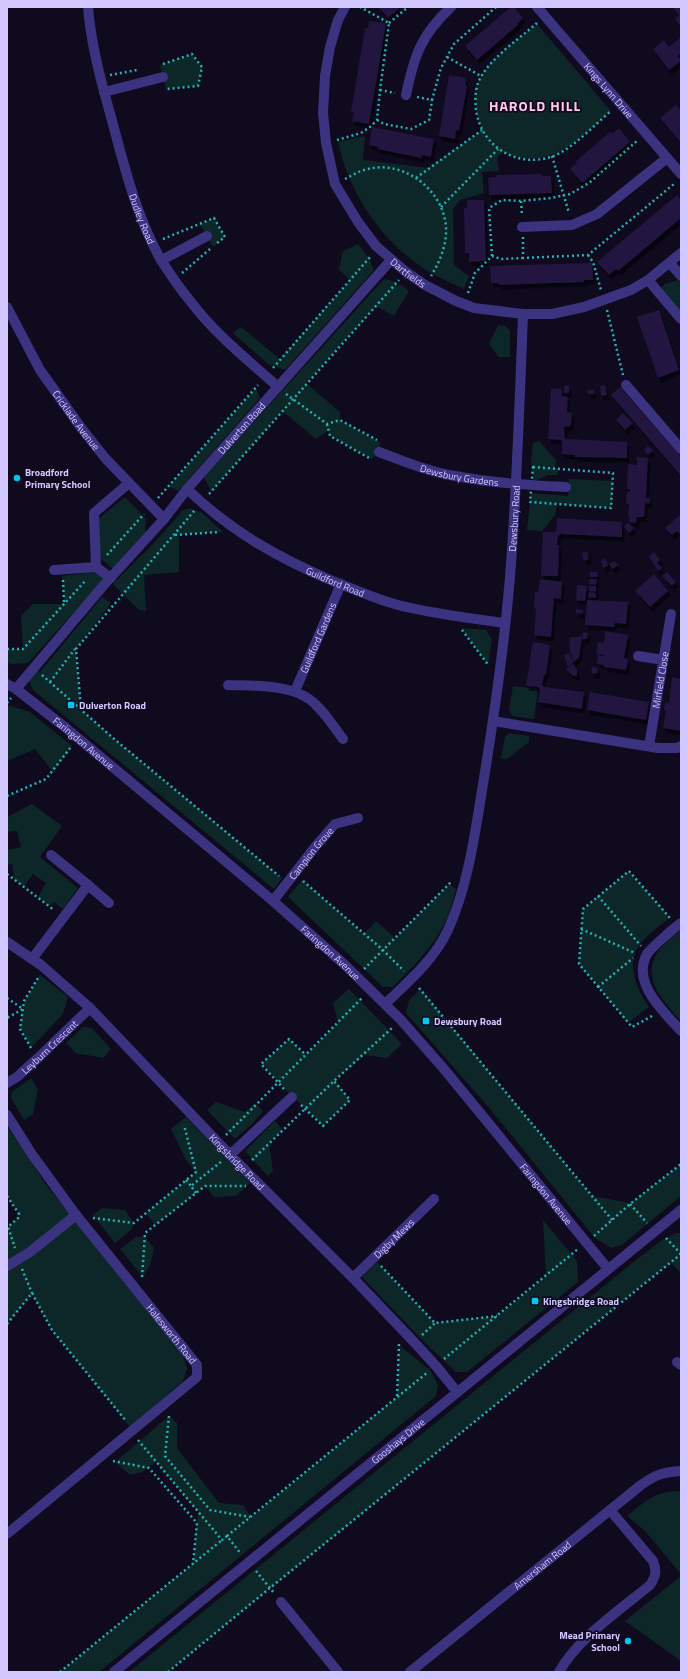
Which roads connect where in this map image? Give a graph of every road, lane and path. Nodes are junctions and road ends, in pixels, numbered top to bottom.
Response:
1 (88, 7) edge
2 (345, 7) edge
3 (360, 7) edge
4 (408, 7) edge
5 (451, 7) edge
6 (496, 7) edge
7 (537, 7) edge
8 (545, 16) junction
9 (390, 24) junction
10 (447, 57) junction
11 (481, 76) junction
12 (163, 77) dead end
13 (380, 90) junction
14 (104, 92) junction
15 (406, 95) junction
16 (432, 100) junction
17 (620, 103) junction
18 (377, 120) junction
19 (482, 130) junction
20 (646, 133) junction
21 (326, 143) junction
22 (498, 149) junction
23 (552, 156) junction
24 (667, 158) junction
25 (681, 174) edge
26 (416, 178) junction
27 (335, 184) junction
28 (564, 196) junction
29 (441, 207) junction
30 (572, 225) junction
31 (522, 227) dead end
32 (206, 236) dead end
33 (378, 248) junction
34 (681, 253) edge
35 (588, 254) dead end
36 (492, 256) junction
37 (523, 258) dead end
38 (162, 260) junction
39 (391, 260) junction
40 (670, 263) junction
41 (406, 272) junction
42 (681, 276) edge
43 (648, 280) junction
44 (425, 285) junction
45 (604, 300) junction
46 (464, 304) junction
47 (7, 307) edge
48 (523, 314) junction
49 (681, 319) edge
50 (265, 376) junction
51 (626, 385) joint
52 (278, 387) junction
53 (292, 399) junction
54 (328, 424) junction
55 (681, 448) edge
56 (379, 452) junction
57 (129, 483) junction
58 (516, 484) junction
59 (566, 487) dead end
60 (187, 489) junction
61 (202, 503) junction
62 (151, 506) junction
63 (164, 519) junction
64 (237, 532) junction
65 (174, 535) junction
66 (96, 566) junction
67 (58, 570) joint
68 (110, 578) junction
69 (341, 584) junction
70 (64, 604) junction
71 (671, 614) dead end
72 (452, 616) junction
73 (505, 623) junction
74 (7, 649) edge
75 (76, 649) junction
76 (638, 656) dead end
77 (663, 660) junction
78 (34, 668) junction
79 (499, 678) junction
80 (50, 682) junction
81 (228, 685) dead end
82 (12, 687) edge
83 (295, 691) junction
84 (81, 709) junction
85 (493, 721) junction
86 (343, 738) dead end
87 (79, 739) junction
88 (649, 746) junction
89 (681, 746) edge
90 (7, 796) edge
91 (358, 818) dead end
92 (50, 855) dead end
93 (294, 873) junction
94 (7, 874) edge
95 (454, 879) dead end
96 (288, 882) junction
97 (88, 885) junction
98 (598, 896) junction
99 (273, 901) junction
100 (109, 903) dead end
101 (58, 913) dead end
102 (679, 924) edge
103 (581, 929) junction
104 (7, 942) edge
105 (383, 950) junction
106 (648, 954) junction
107 (32, 959) junction
108 (44, 969) junction
109 (356, 976) junction
110 (411, 978) junction
111 (598, 987) junction
112 (370, 990) junction
113 (7, 998) edge
114 (385, 1004) junction
115 (90, 1008) junction
116 (23, 1009) junction
117 (662, 1009) junction
118 (7, 1018) edge
119 (401, 1020) junction
120 (681, 1031) edge
121 (306, 1055) junction
122 (37, 1059) junction
123 (334, 1081) junction
124 (7, 1083) edge
125 (279, 1083) junction
126 (292, 1097) dead end
127 (304, 1109) junction
128 (7, 1115) edge
129 (182, 1119) dead end
130 (219, 1143) junction
131 (230, 1154) junction
132 (681, 1164) edge
133 (244, 1168) junction
134 (186, 1180) junction
135 (192, 1186) junction
136 (262, 1187) junction
137 (196, 1193) junction
138 (7, 1196) edge
139 (434, 1199) dead end
140 (681, 1210) edge
141 (76, 1215) junction
142 (612, 1220) junction
143 (8, 1228) edge
144 (587, 1242) junction
145 (681, 1254) edge
146 (373, 1258) junction
147 (19, 1260) junction
148 (7, 1266) edge
149 (608, 1269) junction
150 (353, 1278) junction
151 (32, 1293) junction
152 (140, 1294) junction
153 (498, 1316) junction
154 (435, 1323) junction
155 (7, 1324) edge
156 (399, 1326) junction
157 (414, 1342) junction
158 (436, 1366) junction
159 (457, 1392) junction
160 (398, 1397) junction
161 (170, 1400) junction
162 (132, 1431) junction
163 (98, 1458) junction
164 (681, 1471) edge
165 (610, 1510) junction
166 (250, 1517) junction
167 (7, 1534) edge
168 (227, 1536) junction
169 (222, 1540) junction
170 (248, 1562) junction
171 (193, 1564) junction
172 (270, 1588) junction
173 (281, 1602) joint
174 (60, 1672) edge
175 (114, 1672) edge
176 (168, 1672) edge
177 (338, 1672) edge
178 (410, 1672) edge
179 (559, 1672) edge

1 - 14 street, Dudley Road
2 - 21 street, Dartfields
3 - 9 path
4 - 9 path
5 - 15 street
6 - 10 path
7 - 8 street, Kings Lynn Drive
8 - 11 path
8 - 17 street, Kings Lynn Drive
9 - 13 path
10 - 11 path
10 - 16 path
11 - 19 path
12 - 14 street
13 - 15 path
13 - 18 path
14 - 38 street, Dudley Road
15 - 16 path
16 - 18 path
17 - 20 street, Kings Lynn Drive
17 - 23 path
18 - 21 path
19 - 22 path
19 - 26 path
20 - 24 street, Kings Lynn Drive
20 - 28 path
21 - 27 street, Dartfields
22 - 23 path
22 - 29 path
23 - 28 path
24 - 25 street, Kings Lynn Drive
24 - 30 street
26 - 27 path
26 - 29 path
27 - 33 street, Dartfields
28 - 30 path
28 - 36 path
29 - 44 path
30 - 31 street
32 - 38 street
33 - 39 street, Dartfields
33 - 50 path
34 - 40 street, Dartfields
35 - 45 path
36 - 37 path
36 - 46 path
38 - 50 street, Dudley Road
39 - 41 street, Dartfields
39 - 52 street, Dulverton Road
40 - 42 street
40 - 43 street, Dartfields
41 - 44 street, Dartfields
41 - 53 path
43 - 45 street, Dartfields
43 - 49 street
44 - 46 street, Dartfields
45 - 48 street, Dartfields
45 - 51 path
46 - 48 street, Dartfields
47 - 57 street, Cricklade Avenue
48 - 58 street, Dewsbury Road
50 - 52 street, Dudley Road
50 - 62 path
51 - 55 street
52 - 53 path
52 - 60 street, Dulverton Road
53 - 54 path
53 - 61 path
54 - 56 path
54 - 56 path
56 - 58 street, Dewsbury Gardens
57 - 62 street, Cricklade Avenue
57 - 66 street
58 - 59 street, Dewsbury Gardens
58 - 73 street, Dewsbury Road
60 - 61 street, Guildford Road
60 - 63 street, Dulverton Road
61 - 64 street, Guildford Road
61 - 65 path
62 - 63 street, Cricklade Avenue
62 - 66 path
63 - 68 street, Dulverton Road
64 - 65 path
64 - 69 street, Guildford Road
65 - 75 path
66 - 67 street
66 - 68 street
66 - 70 path
67 - 70 path
68 - 78 street, Dulverton Road
69 - 72 street, Guildford Road
69 - 83 street, Guildford Gardens
70 - 74 path
71 - 77 street, Mirfield Close
72 - 73 street, Guildford Road
72 - 79 path
73 - 79 street, Dewsbury Road
75 - 80 path
75 - 84 path
76 - 77 street
77 - 88 street, Mirfield Close
78 - 80 path
78 - 82 street, Dulverton Road
79 - 85 street, Dewsbury Road
80 - 84 path
81 - 83 street
82 - 87 street, Faringdon Avenue
83 - 86 street
84 - 96 path
85 - 88 street
85 - 110 street, Dewsbury Road
87 - 90 path
87 - 99 street, Faringdon Avenue
88 - 89 street
91 - 93 street, Campion Grove
92 - 97 street
93 - 96 street, Campion Grove
93 - 105 path
94 - 101 path
95 - 105 path
96 - 99 street, Campion Grove
97 - 100 street
97 - 107 street
98 - 102 path
98 - 103 path
98 - 106 path
99 - 109 street, Faringdon Avenue
102 - 106 street
103 - 111 path
103 - 111 path
104 - 107 street, Kingsbridge Road
105 - 109 path
105 - 110 path
106 - 117 street
107 - 108 street, Kingsbridge Road
108 - 115 street, Kingsbridge Road
108 - 116 path
109 - 112 street, Faringdon Avenue
110 - 114 street, Dewsbury Road
110 - 142 path
111 - 117 path
112 - 114 street, Faringdon Avenue
112 - 121 path
113 - 116 path
114 - 119 street, Faringdon Avenue
115 - 122 street, Leyburn Crescent
115 - 130 street, Kingsbridge Road
116 - 118 path
116 - 122 path
117 - 120 street
119 - 123 path
119 - 144 street, Faringdon Avenue
121 - 125 path
121 - 125 path
122 - 124 street, Leyburn Crescent
123 - 127 path
123 - 127 path
125 - 130 path
126 - 131 street
127 - 133 path
128 - 141 street, Halesworth Road
129 - 134 path
130 - 131 street, Kingsbridge Road
131 - 133 street, Kingsbridge Road
131 - 135 path
132 - 142 path
133 - 136 street, Kingsbridge Road
134 - 135 path
134 - 141 path
135 - 137 path
136 - 137 path
136 - 150 street, Kingsbridge Road
137 - 152 path
138 - 143 path
139 - 146 street, Digby Mews
140 - 149 street, Gooshays Drive
141 - 147 street
141 - 152 street, Halesworth Road
142 - 144 path
143 - 147 path
144 - 149 street, Faringdon Avenue
144 - 153 path
145 - 172 path
146 - 150 street, Digby Mews
146 - 154 path
147 - 148 street
147 - 151 path
149 - 159 street, Gooshays Drive
150 - 156 street, Kingsbridge Road
151 - 155 path
151 - 162 path
152 - 161 street, Halesworth Road
153 - 154 path
153 - 158 path
154 - 157 path
156 - 157 street, Kingsbridge Road
156 - 160 path
157 - 158 street, Kingsbridge Road
158 - 159 street, Kingsbridge Road
158 - 160 path
159 - 170 street, Gooshays Drive
160 - 166 path
161 - 162 street, Halesworth Road
161 - 166 path
162 - 163 street, Halesworth Road
162 - 169 path
163 - 167 street, Halesworth Road
163 - 171 path
164 - 165 street, Amersham Road
165 - 178 street, Amersham Road
165 - 179 street
166 - 168 path
168 - 169 path
168 - 170 path
169 - 171 path
170 - 172 path
170 - 175 street, Gooshays Drive
171 - 174 path
172 - 173 path
172 - 176 path
173 - 177 street

